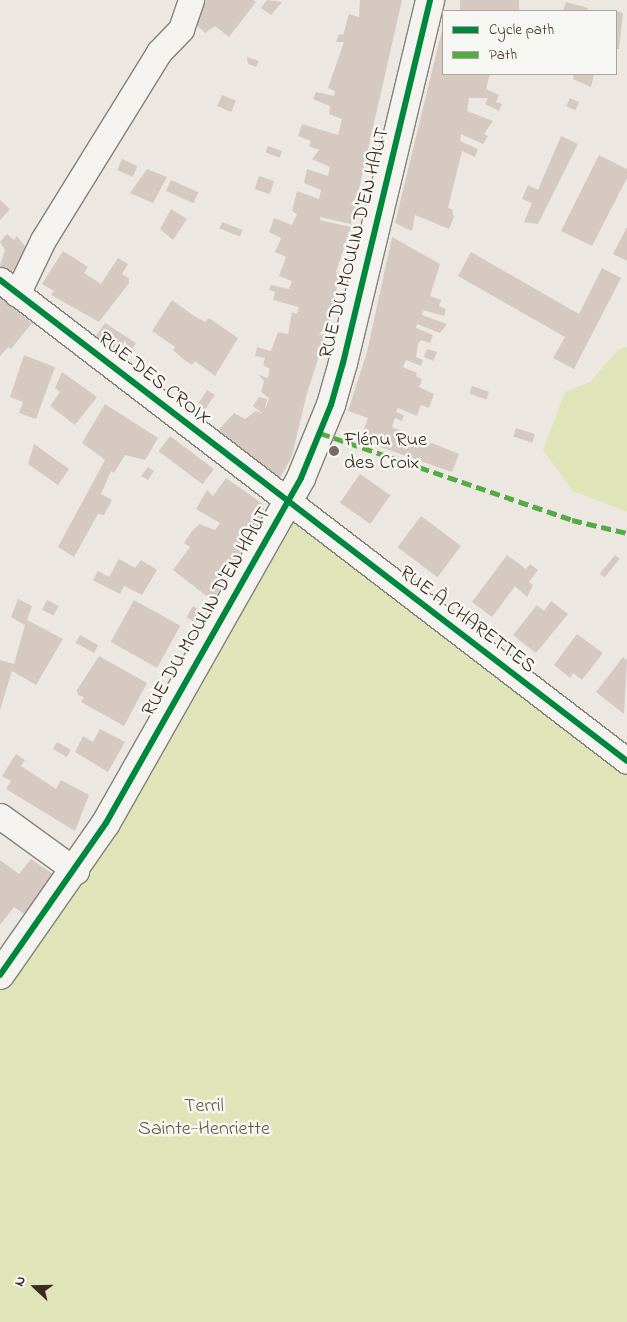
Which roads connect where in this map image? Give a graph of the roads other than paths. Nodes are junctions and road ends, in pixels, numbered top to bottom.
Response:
1 (178, 0) edge
2 (191, 0) edge
3 (430, 0) edge
4 (181, 29) junction
5 (9, 287) edge
6 (287, 503) junction
7 (627, 761) edge
8 (0, 816) edge
9 (76, 871) junction
10 (0, 975) edge

1 - 4 street
2 - 4 street
3 - 6 street, RUE DU MOULIN D'EN HAUT
4 - 5 street
5 - 6 street, RUE DES CROIX
6 - 7 street, RUE À CHARETTES
6 - 9 street, RUE DU MOULIN D'EN HAUT
8 - 9 street
9 - 10 street, RUE DU MOULIN D'EN HAUT

